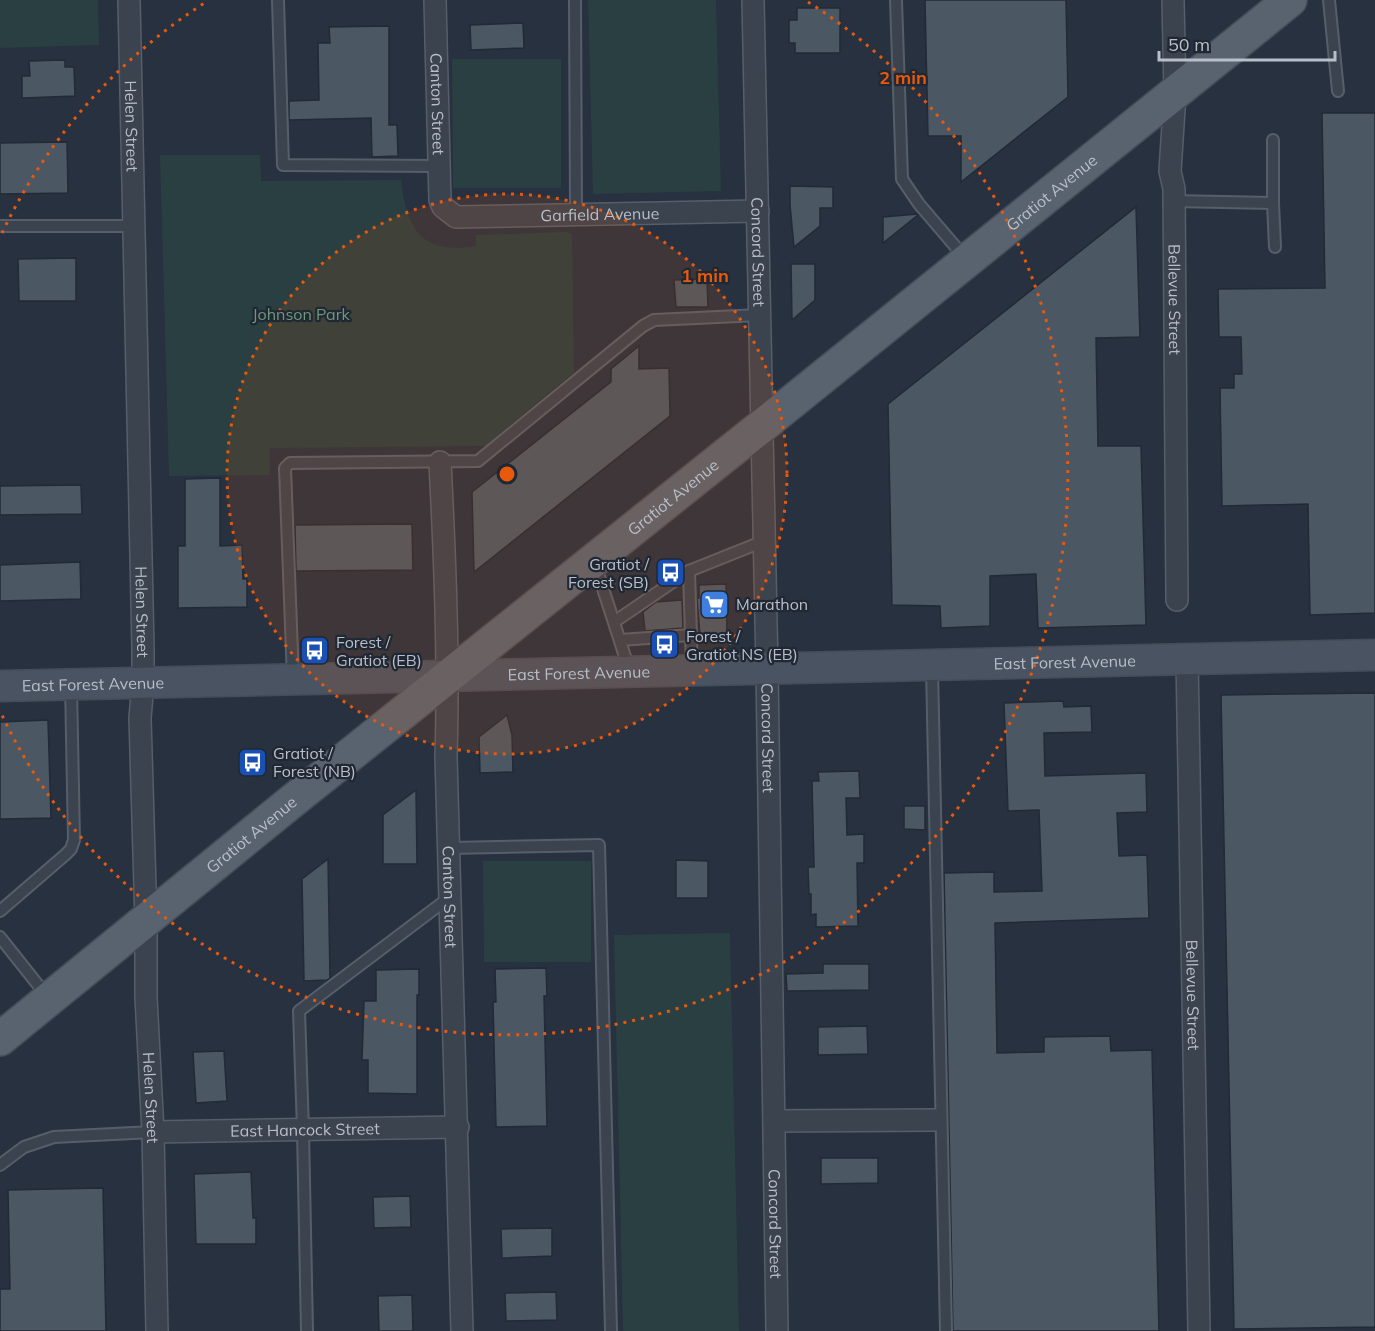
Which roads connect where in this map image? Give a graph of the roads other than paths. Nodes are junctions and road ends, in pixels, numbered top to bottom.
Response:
1 (129, 0) edge
2 (278, 0) edge
3 (435, 0) edge
4 (575, 0) edge
5 (753, 0) edge
6 (896, 0) edge
7 (1173, 0) edge
8 (1290, 0) edge
9 (1329, 0) edge
10 (1338, 92) dead end
11 (1175, 94) junction
12 (1273, 140) dead end
13 (439, 166) junction
14 (1173, 201) junction
15 (1273, 203) junction
16 (443, 207) joint
17 (758, 211) junction
18 (576, 214) junction
19 (0, 226) edge
20 (133, 226) junction
21 (1275, 247) dead end
22 (968, 261) junction
23 (760, 315) junction
24 (762, 426) junction
25 (440, 462) junction
26 (764, 541) junction
27 (593, 560) junction
28 (689, 571) junction
29 (1177, 600) dead end
30 (614, 622) junction
31 (691, 635) junction
32 (620, 640) junction
33 (1375, 655) edge
34 (1187, 659) junction
35 (932, 665) junction
36 (767, 669) junction
37 (692, 670) junction
38 (630, 672) junction
39 (448, 676) junction
40 (293, 680) junction
41 (143, 683) junction
42 (71, 685) junction
43 (0, 686) edge
44 (450, 848) junction
45 (451, 896) junction
46 (0, 911) edge
47 (146, 922) junction
48 (0, 937) edge
49 (50, 999) junction
50 (0, 1040) edge
51 (934, 1120) dead end
52 (774, 1121) junction
53 (458, 1126) junction
54 (303, 1130) junction
55 (153, 1132) junction
56 (0, 1165) edge
57 (157, 1331) edge
58 (307, 1331) edge
59 (462, 1331) edge
60 (611, 1331) edge
61 (777, 1331) edge
62 (946, 1331) edge
63 (1199, 1331) edge

1 - 20 street, Helen Street
2 - 13 lane
3 - 13 street, Canton Street
4 - 18 lane
5 - 17 street, Concord Street
6 - 22 lane
7 - 11 street, Bellevue Street
8 - 11 main road, Gratiot Avenue
9 - 10 lane
11 - 14 street, Bellevue Street
11 - 22 main road, Gratiot Avenue
12 - 15 lane
13 - 16 street, Canton Street
14 - 15 lane
14 - 29 street, Bellevue Street
15 - 21 lane
16 - 18 street, Garfield Avenue
17 - 18 street, Garfield Avenue
17 - 23 street, Concord Street
19 - 20 lane
20 - 41 street, Helen Street
22 - 24 main road, Gratiot Avenue
23 - 24 street, Concord Street
23 - 25 lane
24 - 26 street, Concord Street
24 - 27 main road, Gratiot Avenue
25 - 39 street, Canton Street
25 - 40 lane
26 - 28 lane
26 - 36 street, Concord Street
27 - 30 lane
27 - 39 main road, Gratiot Avenue
28 - 30 lane
28 - 31 lane
30 - 32 lane
31 - 32 lane
31 - 37 lane
32 - 38 lane
33 - 34 main road, East Forest Avenue
34 - 35 main road, East Forest Avenue
34 - 63 street, Bellevue Street
35 - 36 main road, East Forest Avenue
35 - 62 lane
36 - 37 main road, East Forest Avenue
36 - 52 street, Concord Street
37 - 38 main road, East Forest Avenue
38 - 39 main road, East Forest Avenue
39 - 40 main road, East Forest Avenue
39 - 44 street, Canton Street
39 - 47 main road, Gratiot Avenue
40 - 41 main road, East Forest Avenue
41 - 42 main road, East Forest Avenue
41 - 47 street, Helen Street
42 - 43 main road, East Forest Avenue
42 - 46 lane
44 - 45 street, Canton Street
44 - 60 lane
45 - 53 street, Canton Street
45 - 54 lane
47 - 49 main road, Gratiot Avenue
47 - 55 street, Helen Street
48 - 49 lane
49 - 50 main road, Gratiot Avenue
51 - 52 street
52 - 61 street, Concord Street
53 - 54 street, East Hancock Street
53 - 59 street, Canton Street
54 - 55 street, East Hancock Street
54 - 58 lane
55 - 56 lane
55 - 57 street, Helen Street

